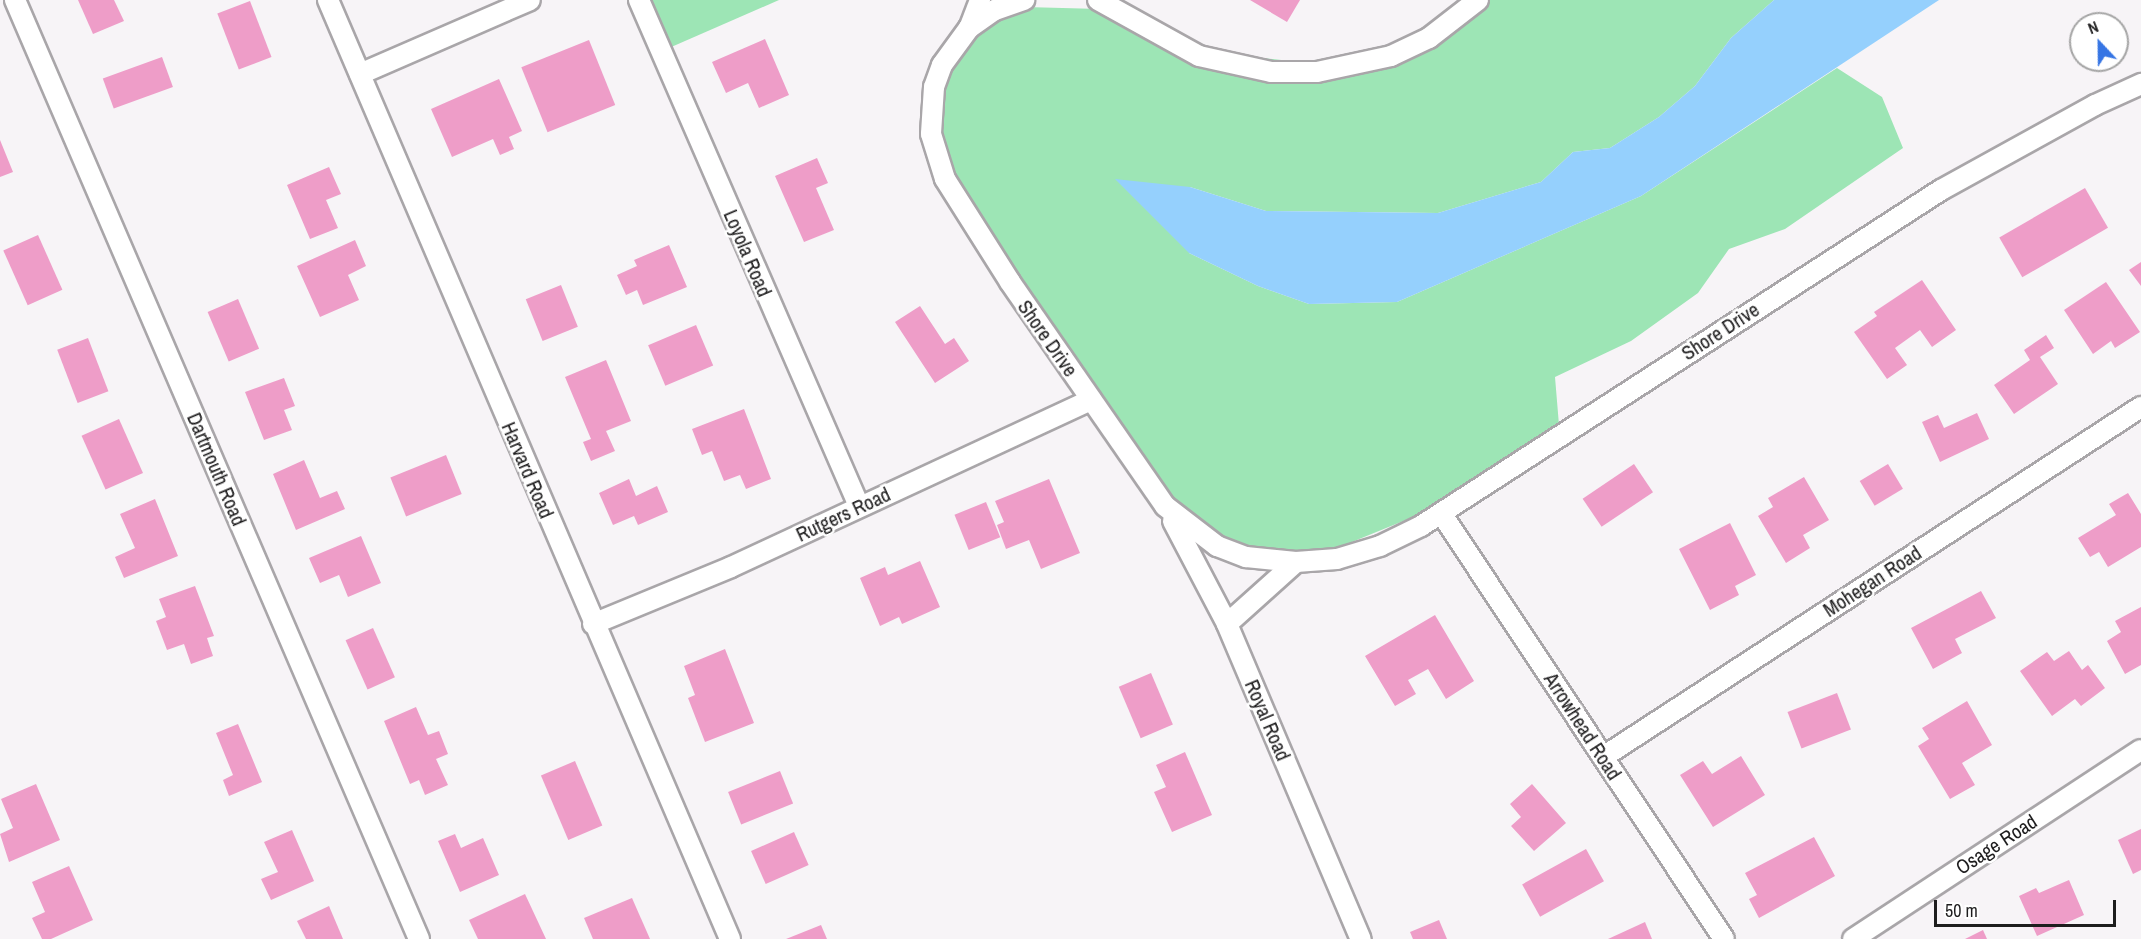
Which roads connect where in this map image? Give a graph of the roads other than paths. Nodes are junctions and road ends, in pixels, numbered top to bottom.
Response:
1 (15, 0) edge
2 (328, 0) edge
3 (530, 0) edge
4 (639, 0) edge
5 (980, 0) edge
6 (1024, 0) edge
7 (1098, 0) edge
8 (1118, 0) edge
9 (1478, 0) edge
10 (1146, 24) junction
11 (969, 28) junction
12 (360, 74) junction
13 (2141, 84) edge
14 (1091, 400) junction
15 (2141, 407) edge
16 (859, 506) junction
17 (1165, 507) junction
18 (1441, 513) junction
19 (1296, 562) junction
20 (593, 624) junction
21 (1227, 624) junction
22 (2141, 750) edge
23 (1603, 757) junction
24 (419, 939) edge
25 (730, 939) edge
26 (1362, 939) edge
27 (1724, 939) edge
28 (1853, 939) edge

1 - 24 street, Dartmouth Road
2 - 12 street, Harvard Road
3 - 12 street
4 - 16 street, Loyola Road
5 - 11 street, Shore Drive
6 - 11 street, Shore Drive
7 - 10 street
8 - 10 street
9 - 10 street
11 - 14 street, Shore Drive
12 - 20 street, Harvard Road
13 - 18 street, Shore Drive
14 - 16 street, Rutgers Road
14 - 17 street, Shore Drive
15 - 23 street, Mohegan Road
16 - 20 street, Rutgers Road
17 - 19 street, Shore Drive
17 - 21 street, Royal Road
18 - 19 street, Shore Drive
18 - 23 street, Arrowhead Road
19 - 21 street
20 - 25 street, Harvard Road
21 - 26 street, Royal Road
22 - 28 street, Osage Road
23 - 27 street, Arrowhead Road

